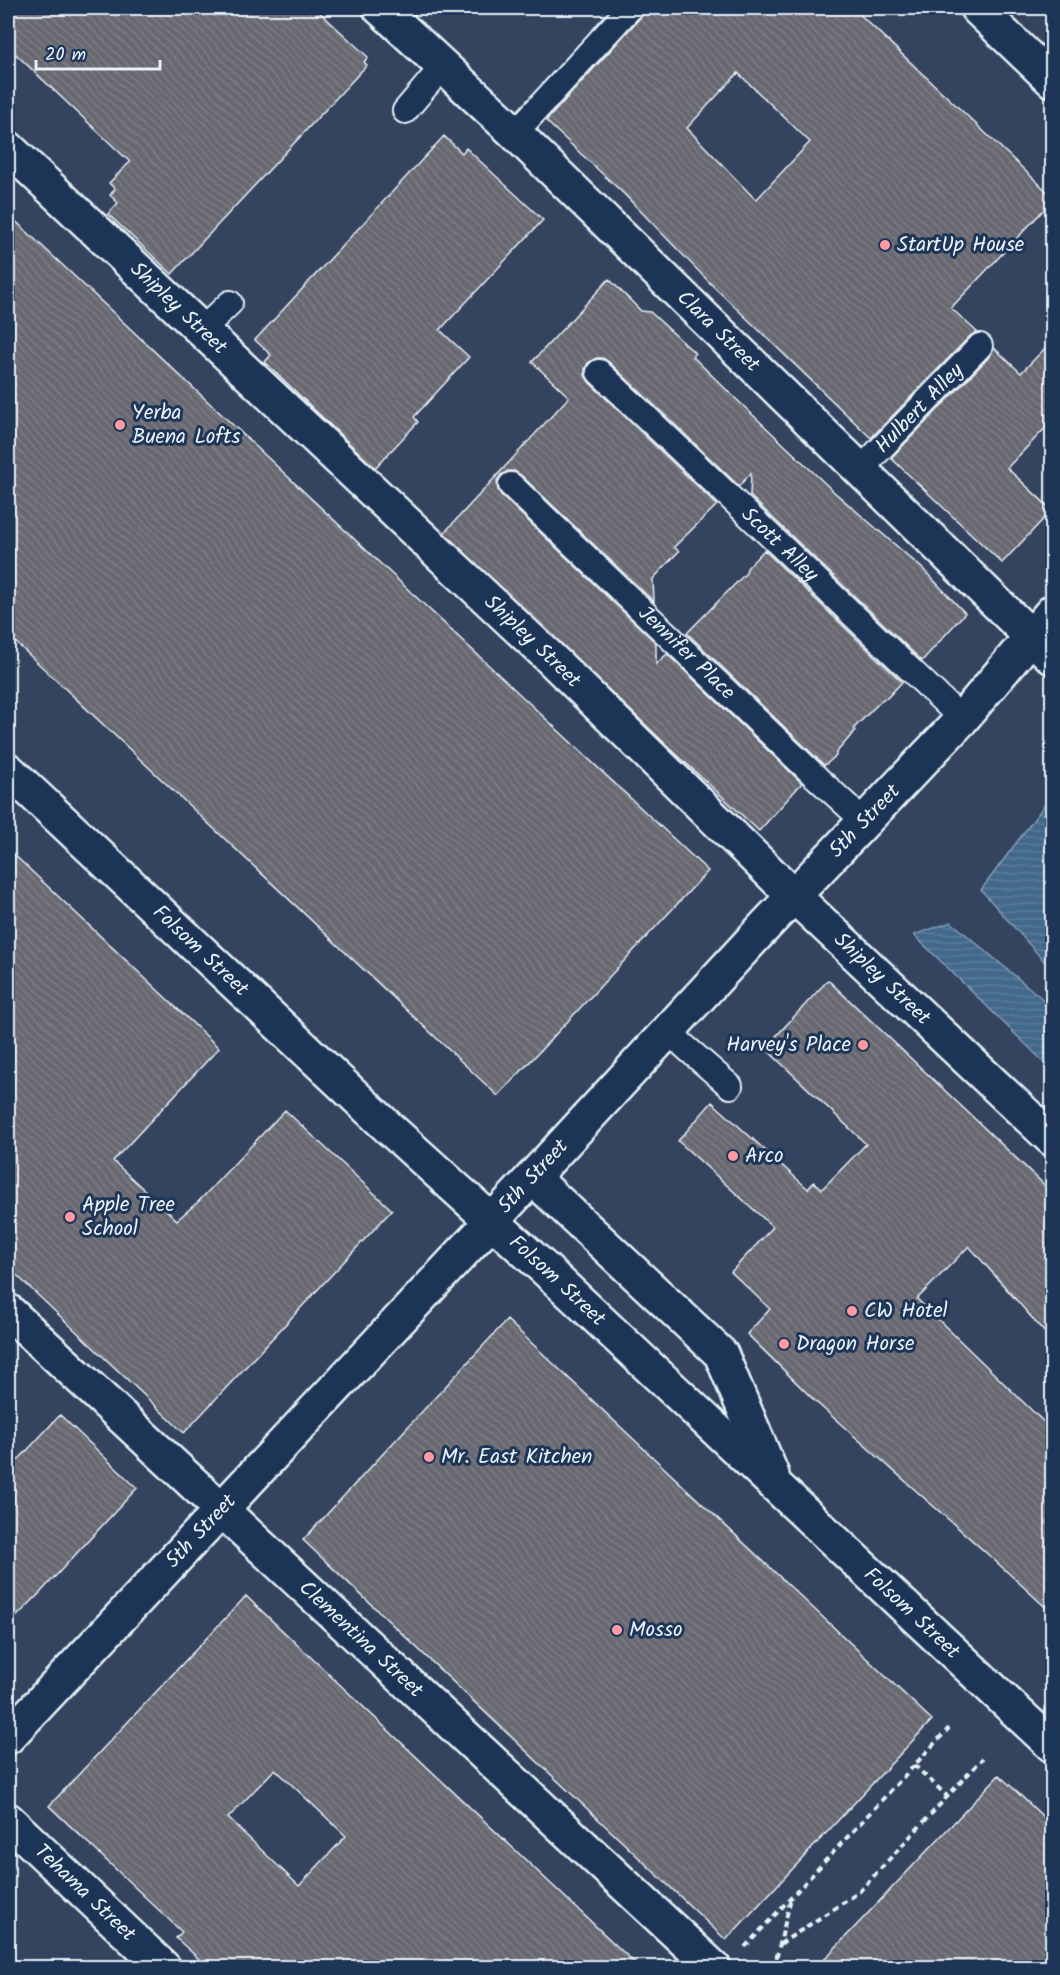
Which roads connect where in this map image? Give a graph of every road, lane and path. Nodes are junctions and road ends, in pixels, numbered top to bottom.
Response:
1 (380, 8) edge
2 (630, 8) edge
3 (976, 8) edge
4 (443, 66) junction
5 (1053, 80) edge
6 (405, 111) dead end
7 (515, 133) junction
8 (8, 148) edge
9 (230, 303) dead end
10 (202, 330) junction
11 (980, 346) dead end
12 (600, 372) dead end
13 (860, 471) junction
14 (511, 485) dead end
15 (1053, 612) edge
16 (1041, 647) edge
17 (962, 718) junction
18 (8, 770) edge
19 (864, 821) junction
20 (794, 896) junction
21 (667, 1031) junction
22 (730, 1086) dead end
23 (1053, 1139) edge
24 (533, 1178) junction
25 (492, 1221) junction
26 (8, 1311) edge
27 (776, 1485) junction
28 (221, 1509) junction
29 (949, 1728) dead end
30 (8, 1737) edge
31 (1053, 1745) edge
32 (983, 1758) dead end
33 (914, 1766) junction
34 (947, 1796) junction
35 (8, 1821) edge
36 (792, 1897) junction
37 (780, 1944) junction
38 (726, 1961) edge
39 (164, 1968) edge
40 (774, 1968) edge

1 - 4 street, Clara Street
2 - 7 lane
3 - 5 street
4 - 6 lane
4 - 7 street, Clara Street
7 - 13 street, Clara Street
8 - 10 street, Shipley Street
9 - 10 lane
10 - 20 street, Shipley Street
11 - 13 lane, Hulbert Alley
12 - 17 lane, Scott Alley
13 - 16 street, Clara Street
14 - 19 lane, Jennifer Place
15 - 16 street, 5th Street
16 - 17 street, 5th Street
17 - 19 street, 5th Street
18 - 25 street, Folsom Street
19 - 20 street, 5th Street
20 - 21 street, 5th Street
20 - 23 street, Shipley Street
21 - 22 lane
21 - 24 street, 5th Street
24 - 25 street, 5th Street
24 - 27 street
25 - 27 street, Folsom Street
25 - 28 street, 5th Street
26 - 28 street, Clementina Street
27 - 31 street, Folsom Street
28 - 30 street, 5th Street
28 - 38 street, Clementina Street
29 - 33 path
32 - 34 path
33 - 34 path
33 - 36 path
34 - 37 path
35 - 39 street, Tehama Street
36 - 37 path
36 - 38 path
37 - 40 path

